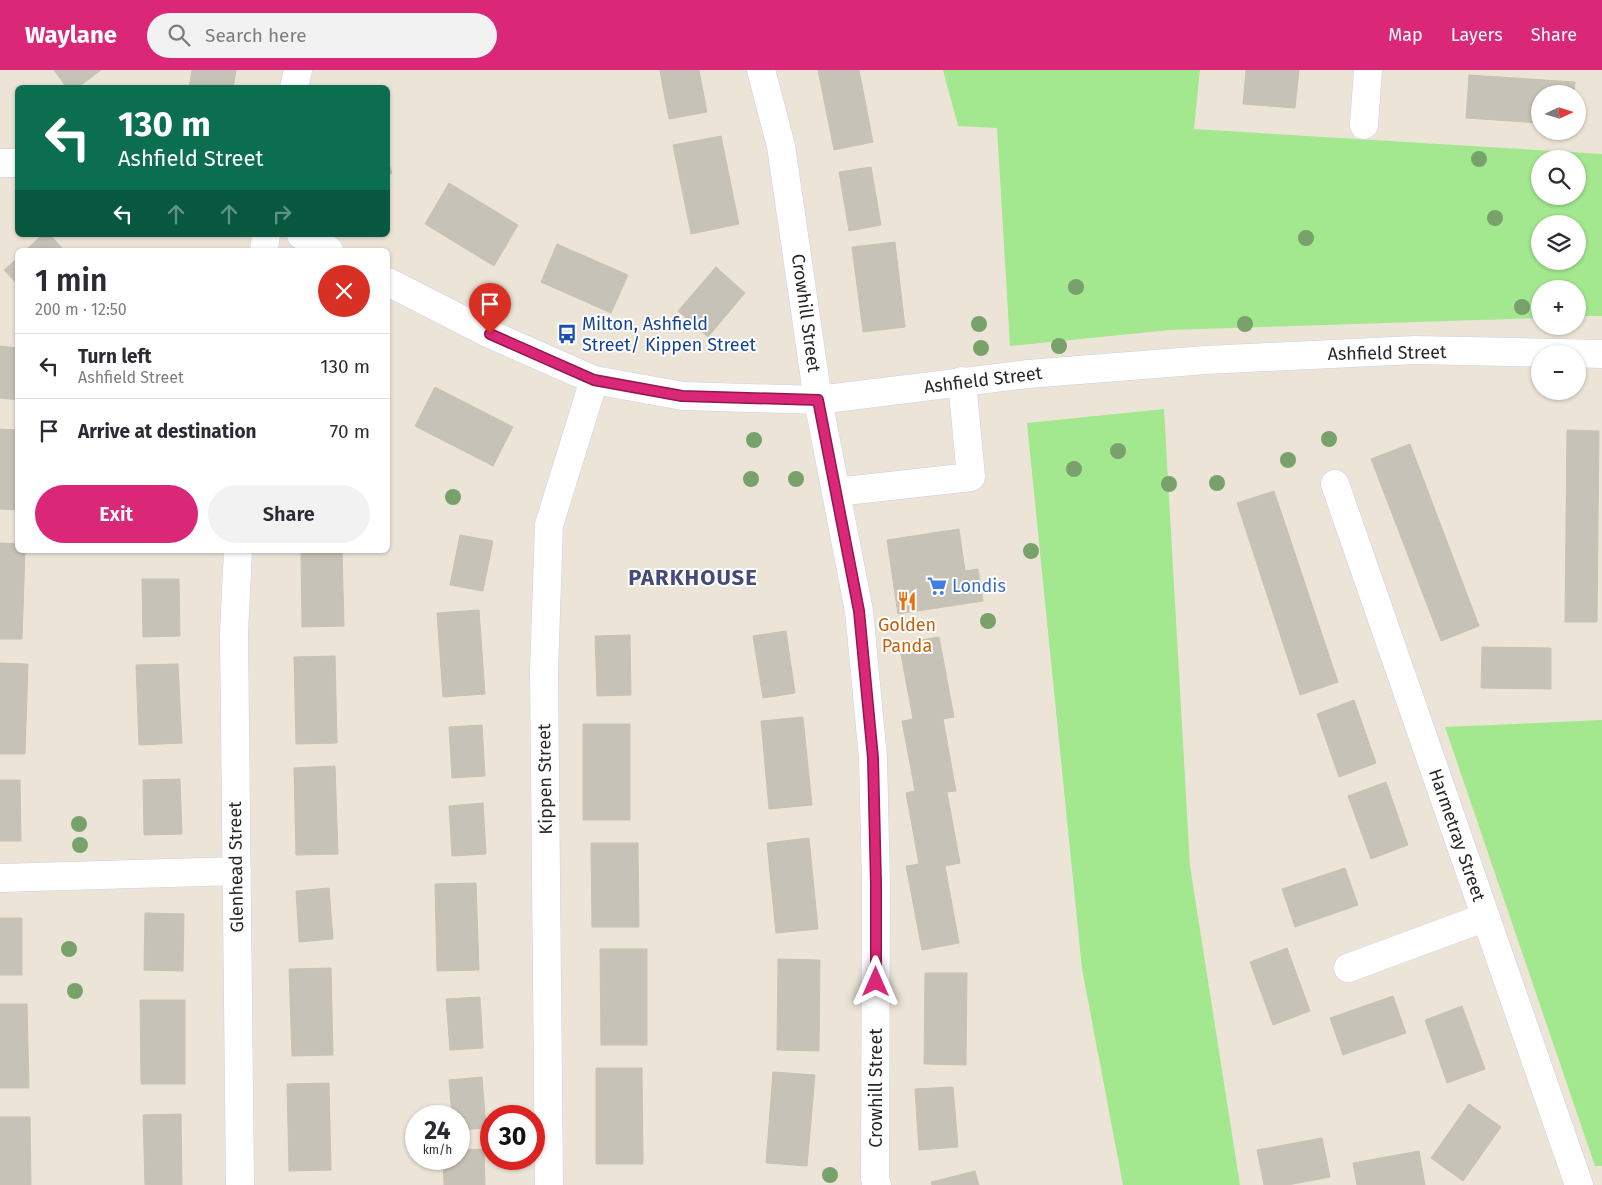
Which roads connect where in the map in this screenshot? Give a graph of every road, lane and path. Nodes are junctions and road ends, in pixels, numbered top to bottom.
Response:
1 (298, 70) edge
2 (761, 70) edge
3 (1368, 70) edge
4 (295, 85) edge
5 (1364, 125) dead end
6 (0, 163) edge
7 (15, 163) edge
8 (305, 237) edge
9 (325, 248) edge
10 (390, 283) edge
11 (1602, 354) edge
12 (594, 380) junction
13 (962, 381) junction
14 (818, 400) junction
15 (1335, 484) dead end
16 (836, 492) junction
17 (238, 553) edge
18 (236, 871) junction
19 (0, 878) edge
20 (1486, 916) junction
21 (1348, 968) dead end
22 (876, 1183) edge
23 (240, 1185) edge
24 (549, 1185) edge
25 (1579, 1185) edge

1 - 4 street
2 - 14 street, Crowhill Street
3 - 5 street
6 - 7 street
8 - 9 street
10 - 12 street, Ashfield Street
11 - 13 street, Ashfield Street
12 - 14 street, Ashfield Street
12 - 24 street, Kippen Street
13 - 14 street, Ashfield Street
13 - 16 street
14 - 16 street, Crowhill Street
15 - 20 street, Harmetray Street
16 - 22 street, Crowhill Street
17 - 18 street, Glenhead Street
18 - 19 street
18 - 23 street, Glenhead Street
20 - 21 street
20 - 25 street, Harmetray Street

